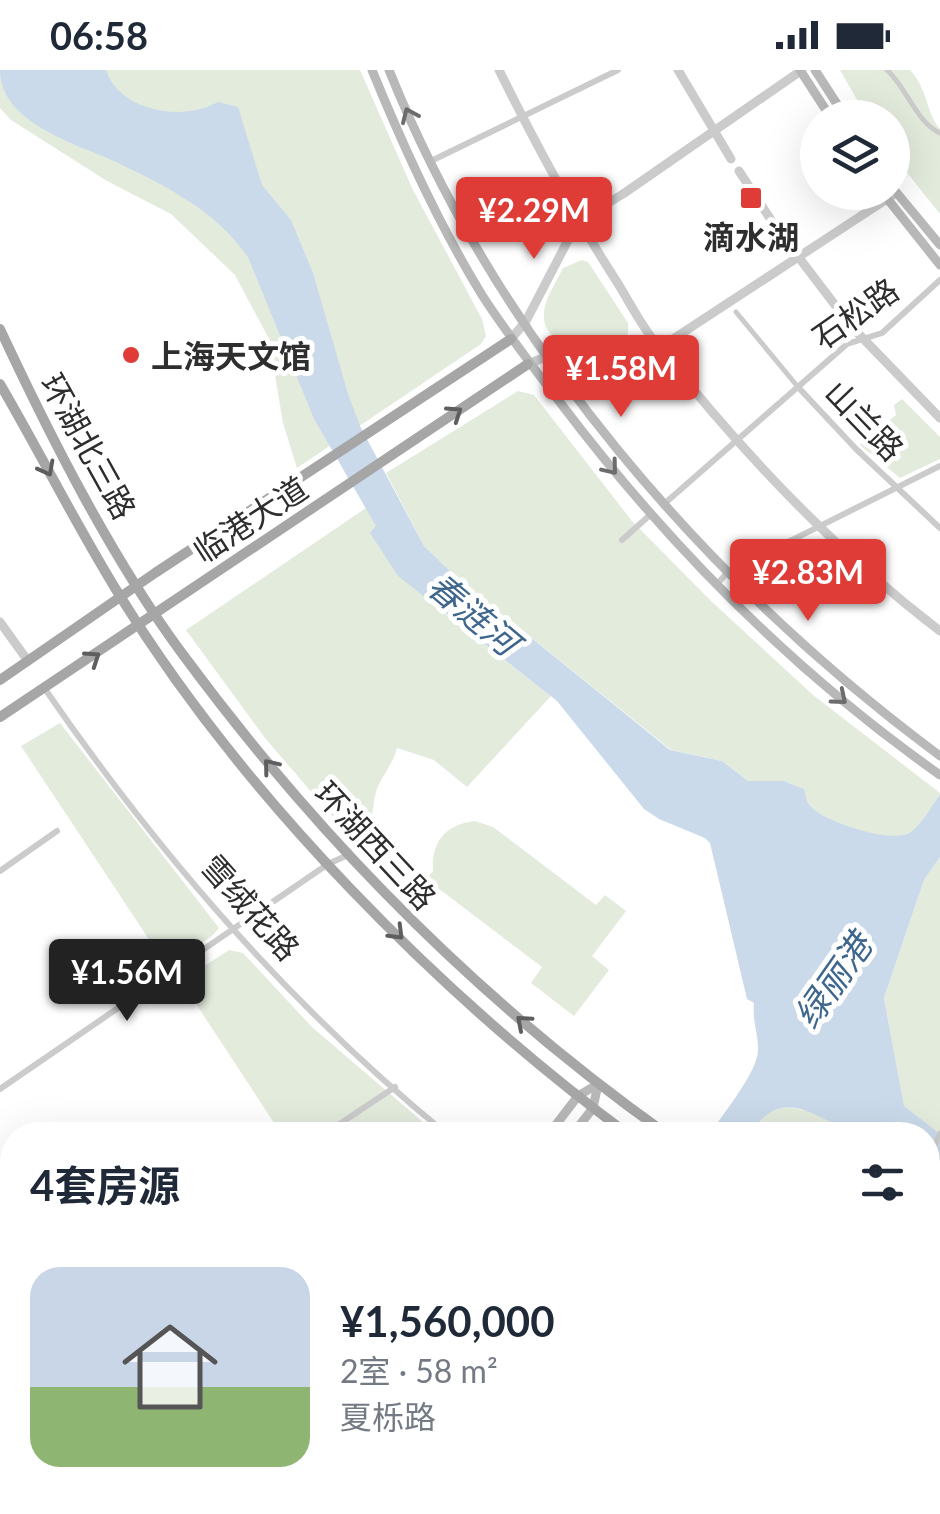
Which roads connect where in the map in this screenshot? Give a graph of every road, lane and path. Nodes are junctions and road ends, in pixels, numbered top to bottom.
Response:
1 (372, 70) edge
2 (389, 70) edge
3 (499, 70) edge
4 (618, 70) edge
5 (678, 70) edge
6 (801, 70) edge
7 (815, 70) edge
8 (888, 70) edge
9 (819, 100) edge
10 (835, 100) edge
11 (523, 119) junction
12 (712, 130) junction
13 (940, 132) edge
14 (732, 159) dead end
15 (431, 162) junction
16 (739, 171) dead end
17 (865, 210) edge
18 (901, 210) edge
19 (906, 210) edge
20 (578, 221) junction
21 (773, 223) dead end
22 (781, 234) dead end
23 (940, 245) edge
24 (797, 258) junction
25 (940, 264) edge
26 (940, 280) edge
27 (736, 312) dead end
28 (526, 321) junction
29 (0, 328) edge
30 (511, 339) junction
31 (864, 340) junction
32 (658, 346) junction
33 (548, 356) junction
34 (528, 364) junction
35 (0, 384) edge
36 (798, 387) junction
37 (940, 418) edge
38 (737, 440) junction
39 (940, 466) edge
40 (898, 489) junction
41 (664, 504) junction
42 (650, 515) junction
43 (818, 525) junction
44 (940, 528) edge
45 (622, 540) dead end
46 (727, 573) junction
47 (138, 584) junction
48 (716, 585) junction
49 (120, 598) junction
50 (156, 613) junction
51 (0, 622) edge
52 (140, 625) junction
53 (940, 631) edge
54 (28, 660) junction
55 (0, 680) edge
56 (44, 688) junction
57 (0, 717) edge
58 (940, 756) edge
59 (940, 774) edge
60 (57, 831) dead end
61 (348, 855) junction
62 (328, 864) junction
63 (0, 871) edge
64 (234, 930) junction
65 (598, 1084) junction
66 (395, 1087) junction
67 (0, 1090) edge
68 (578, 1096) junction
69 (593, 1108) junction
70 (342, 1122) edge
71 (434, 1122) edge
72 (558, 1122) edge
73 (582, 1122) edge
74 (612, 1122) edge
75 (650, 1122) edge

1 - 30 main road
15 -> 2 main road
3 - 11 street
4 - 11 street
5 - 12 street
6 - 9 main road
6 - 12 street
7 - 10 main road
8 - 13 street
11 - 15 street
11 - 20 street
12 - 14 street
12 - 20 street
15 - 28 main road
16 - 21 street
17 - 24 street
18 - 25 main road
19 - 23 main road
20 - 28 street
20 - 32 street
22 - 24 street
24 - 31 street
24 - 32 street
26 - 31 street, 石松路
27 - 36 street
28 - 30 street
28 - 33 main road
29 - 47 main road, 环湖北三路
30 - 34 main road
30 - 47 main road, 临港大道
31 - 36 street, 石松路
31 - 37 street
32 - 33 street
32 - 38 street
33 - 34 street
33 - 41 main road
34 -> 42 main road
50 -> 34 main road, 临港大道
35 -> 49 main road, 环湖北三路
36 - 38 street, 石松路
36 - 40 street, 山兰路
38 - 41 street, 石松路
38 - 43 street
39 - 40 street
40 - 43 street
40 - 44 street, 山兰路
41 - 46 main road
42 - 45 street
42 - 48 main road
43 - 46 street
43 - 53 street
46 - 48 street
46 - 58 main road
47 - 49 main road, 临港大道
47 - 50 main road, 环湖西三路
48 -> 59 main road
49 - 52 main road, 环湖西三路
49 - 54 main road, 临港大道
50 - 52 main road, 临港大道
61 -> 50 main road, 环湖西三路
51 - 54 street
56 -> 52 main road, 临港大道
52 - 62 main road, 环湖西三路
54 - 55 main road, 临港大道
56 - 57 main road, 临港大道
56 - 64 street, 雪绒花路
60 - 63 street
61 - 62 street
65 -> 61 main road, 环湖西三路
62 - 64 street
62 -> 68 main road, 环湖西三路
64 - 66 street, 雪绒花路
64 - 67 street
65 - 68 main road
65 - 69 main road
65 - 75 main road, 环湖西三路
66 - 70 street
66 - 71 street, 雪绒花路
68 - 69 main road, 环湖西三路
68 - 72 main road
69 - 73 main road
69 - 74 main road, 环湖西三路

